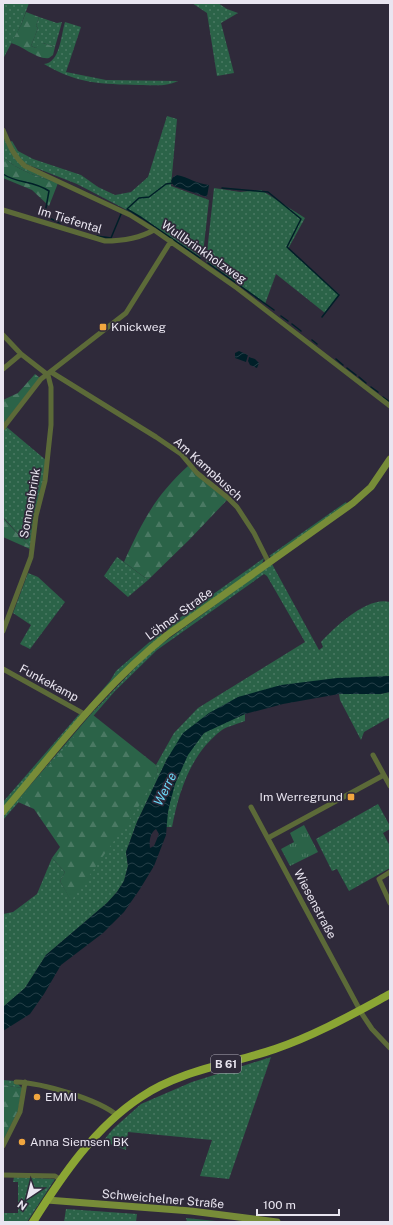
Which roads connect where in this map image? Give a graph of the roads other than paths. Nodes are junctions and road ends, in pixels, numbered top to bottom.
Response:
1 (3, 130) edge
2 (3, 210) edge
3 (154, 230) junction
4 (171, 241) junction
5 (3, 335) edge
6 (21, 354) junction
7 (3, 369) edge
8 (50, 373) junction
9 (390, 406) edge
10 (3, 428) edge
11 (390, 458) edge
12 (268, 563) junction
13 (3, 631) edge
14 (3, 669) edge
15 (86, 715) junction
16 (373, 756) dead end
17 (384, 775) junction
18 (390, 786) edge
19 (251, 807) dead end
20 (3, 812) edge
21 (268, 838) junction
22 (390, 872) edge
23 (390, 902) edge
24 (390, 994) edge
25 (360, 1010) junction
26 (390, 1048) edge
27 (16, 1082) dead end
28 (25, 1082) junction
29 (118, 1116) junction
30 (3, 1146) edge
31 (3, 1175) edge
32 (58, 1178) junction
33 (47, 1200) junction
34 (33, 1222) edge
35 (277, 1222) edge

1 - 3 street, Wullbrinkholzweg
2 - 3 street, Im Tiefental
3 - 4 street, Wullbrinkholzweg
4 - 8 street
4 - 9 street, Wullbrinkholzweg
5 - 6 street
6 - 7 street
6 - 8 street
8 - 10 street
8 - 12 street, Am Kampbusch
8 - 13 street, Sonnenbrink
11 - 12 main road, Löhner Straße
12 - 15 main road, Löhner Straße
14 - 15 street, Funkekamp
15 - 20 main road, Löhner Straße
16 - 17 street
17 - 18 street
17 - 21 street
19 - 21 street, Wiesenstraße
21 - 25 street, Wiesenstraße
22 - 23 street
24 - 25 main road, B 61
25 - 26 street, Wiesenstraße
25 - 29 main road, B 61
27 - 28 street
28 - 29 street
28 - 30 street
29 - 32 main road, B 61
31 - 32 street
32 - 33 main road, B 61
33 - 34 main road, B 61
33 - 35 main road, Schweichelner Straße

